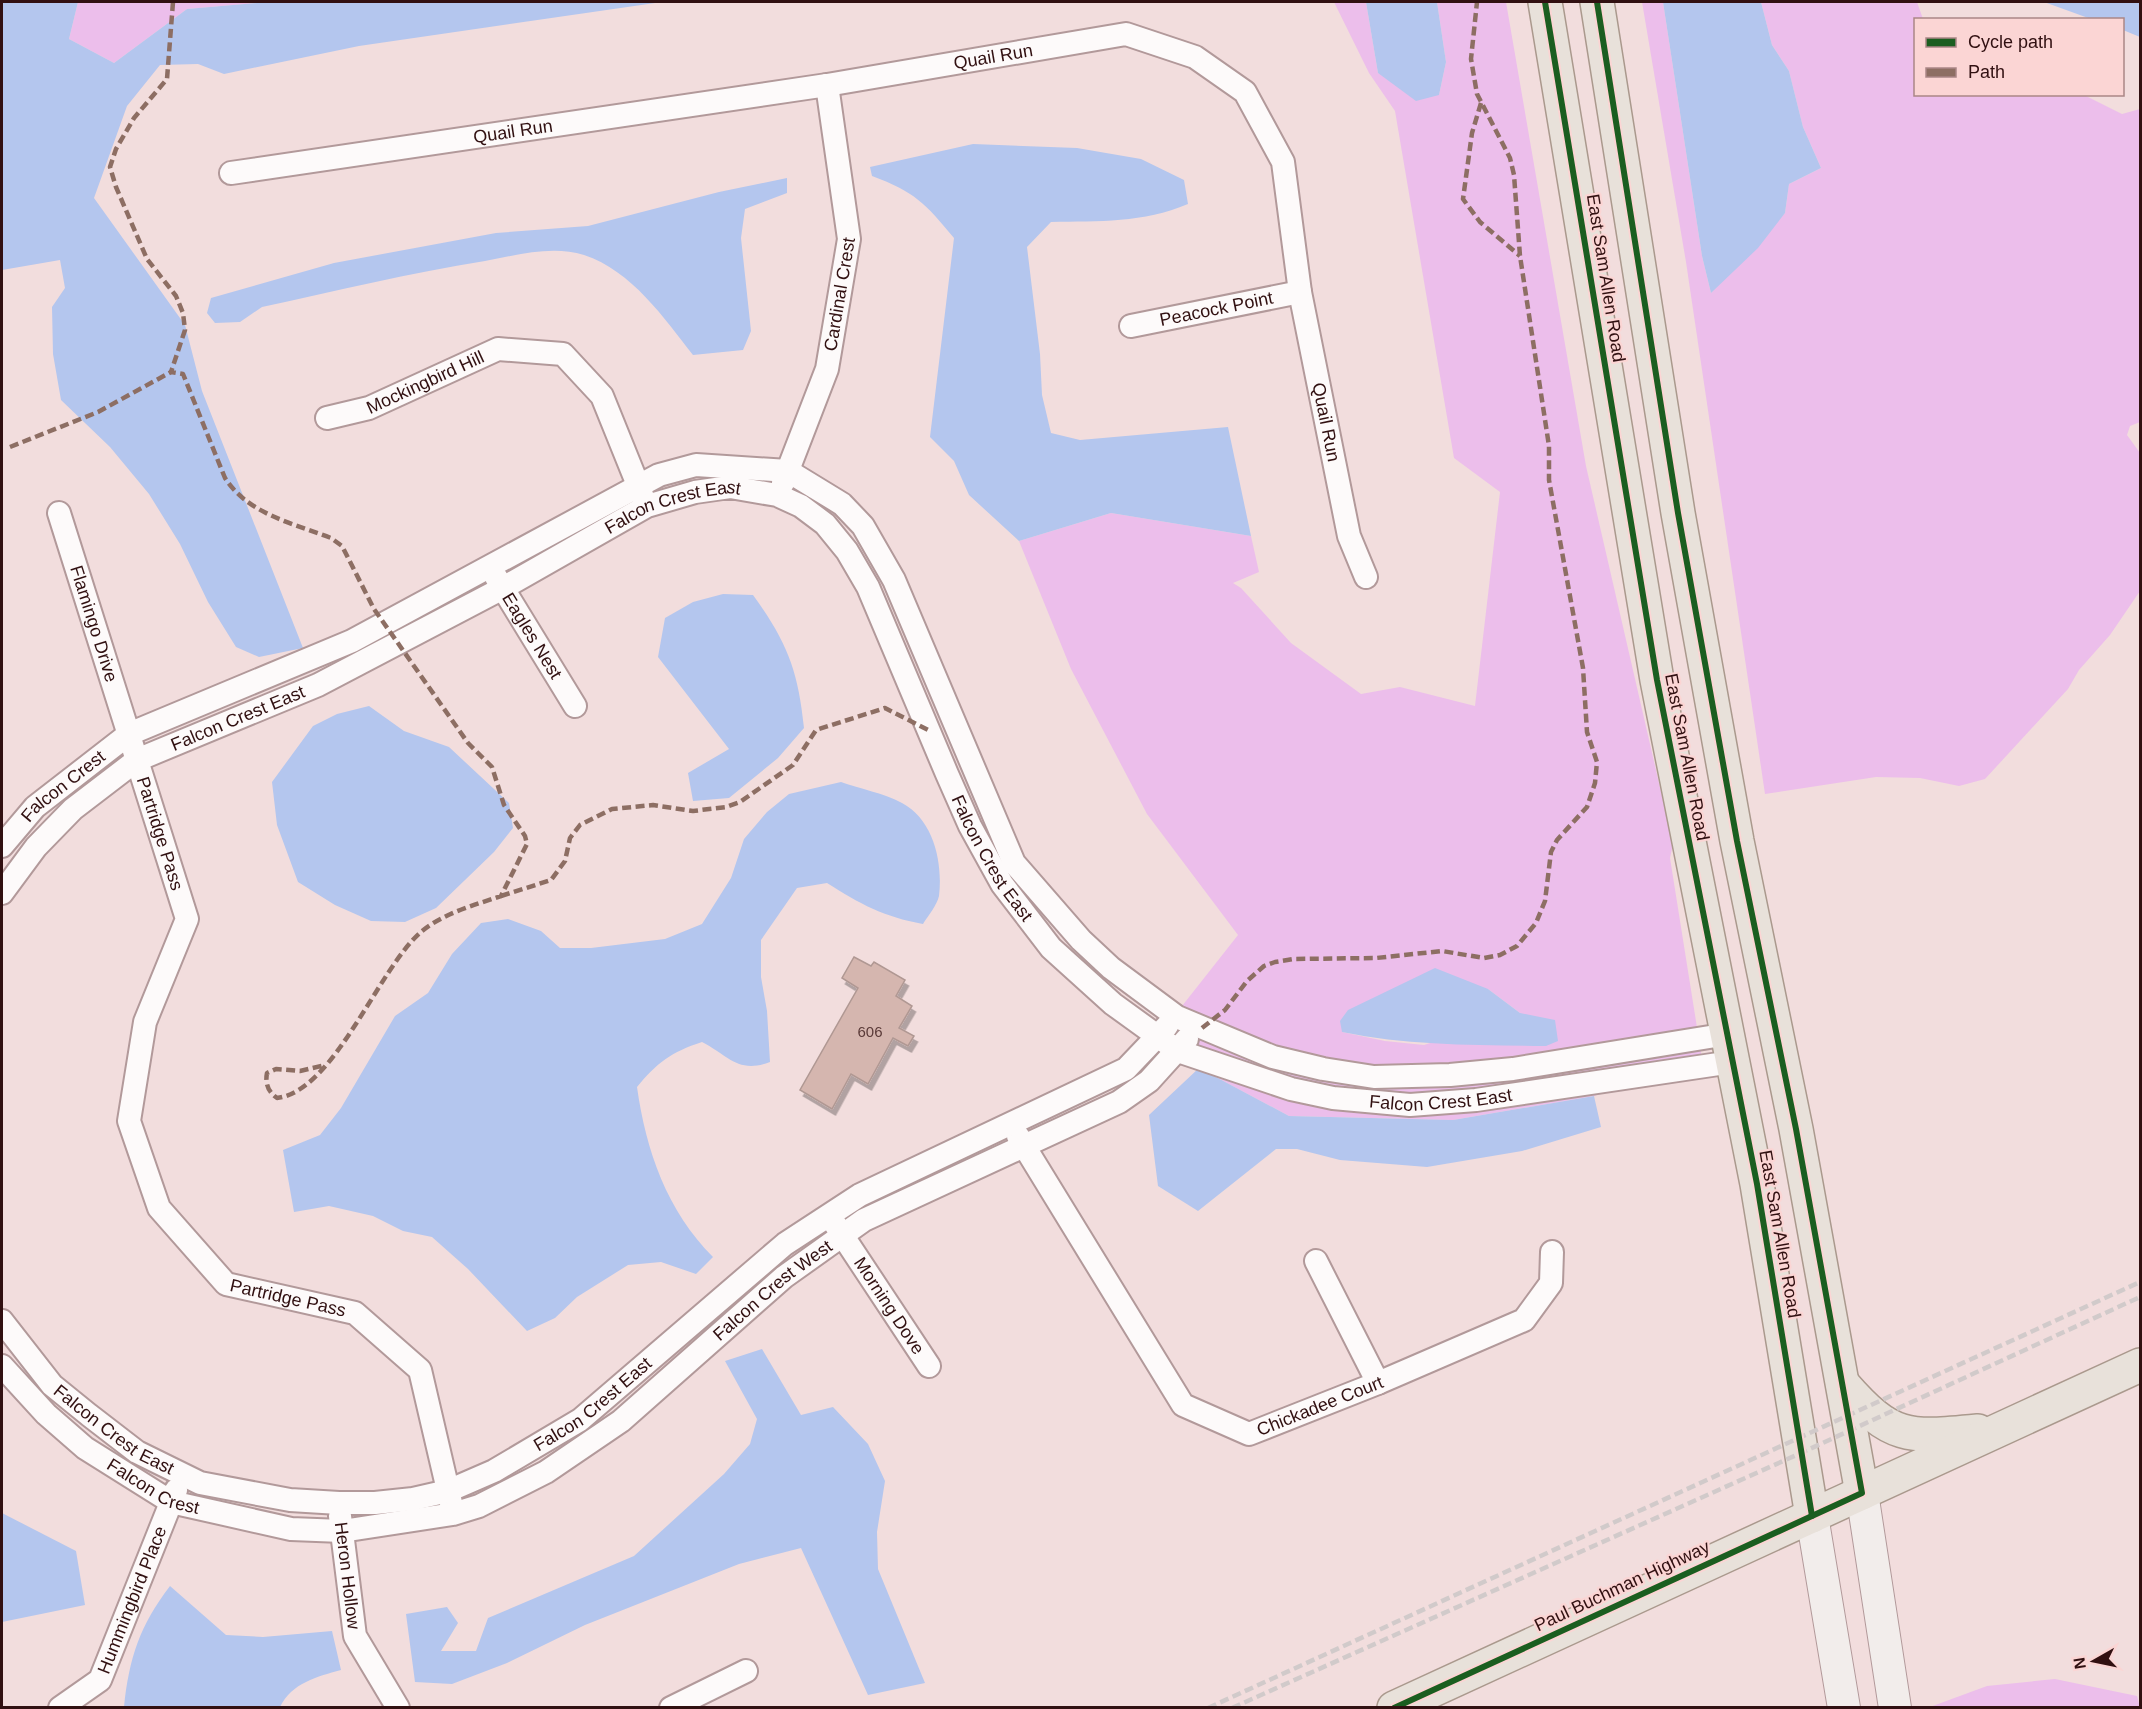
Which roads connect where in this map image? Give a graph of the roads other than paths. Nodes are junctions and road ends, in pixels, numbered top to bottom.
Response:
1 (1545, 2) edge
2 (1597, 2) edge
3 (827, 86) junction
4 (231, 173) dead end
5 (1300, 292) junction
6 (1131, 326) dead end
7 (327, 418) dead end
8 (788, 471) junction
9 (777, 495) junction
10 (642, 496) junction
11 (59, 513) dead end
12 (489, 565) junction
13 (1366, 576) dead end
14 (503, 588) junction
15 (921, 645) junction
16 (898, 655) junction
17 (287, 669) junction
18 (298, 694) junction
19 (575, 705) dead end
20 (129, 734) junction
21 (137, 760) junction
22 (2, 846) edge
23 (2, 893) edge
24 (1186, 1021) junction
25 (1157, 1037) junction
26 (1730, 1048) junction
27 (1178, 1051) junction
28 (1450, 1076) junction
29 (1450, 1102) junction
30 (1012, 1124) junction
31 (1024, 1148) junction
32 (830, 1215) junction
33 (842, 1237) junction
34 (1552, 1252) dead end
35 (1316, 1261) dead end
36 (2, 1321) edge
37 (33, 1360) junction
38 (2140, 1365) edge
39 (929, 1366) dead end
40 (6, 1372) edge
41 (625, 1383) junction
42 (1378, 1383) junction
43 (1843, 1384) junction
44 (644, 1401) junction
45 (2004, 1428) junction
46 (183, 1475) junction
47 (448, 1491) junction
48 (1862, 1493) junction
49 (171, 1502) junction
50 (339, 1503) junction
51 (453, 1514) junction
52 (1812, 1516) junction
53 (342, 1531) junction
54 (746, 1671) dead end
55 (60, 1707) edge
56 (398, 1707) edge
57 (671, 1707) edge
58 (1394, 1707) edge
59 (1844, 1707) edge
60 (1895, 1707) edge

1 - 26 main road, East Sam Allen Road
2 - 43 main road
3 - 4 street, Quail Run
3 - 5 street, Quail Run
3 - 8 street, Cardinal Crest
5 - 6 street, Peacock Point
5 - 13 street, Quail Run
7 - 10 street, Mockingbird Hill
8 - 9 street, Cardinal Crest
8 - 10 street, Falcon Crest East
8 - 15 street, Falcon Crest East
9 - 10 street, Falcon Crest East
9 - 16 street, Falcon Crest East
10 - 12 street, Falcon Crest East
10 - 14 street, Falcon Crest East
11 - 20 street, Flamingo Drive
12 - 14 street, Eagles Nest
12 - 17 street, Falcon Crest East
14 - 18 street, Falcon Crest East
14 - 19 street, Eagles Nest
15 - 16 street
15 - 24 street, Falcon Crest East
16 - 25 street, Falcon Crest East
17 - 18 street
17 - 20 street, Falcon Crest East
18 - 21 street, Falcon Crest East
20 - 21 street, Partridge Pass
20 - 22 street, Falcon Crest
21 - 23 street, Falcon Crest East
21 - 47 street, Partridge Pass
24 - 25 street, Falcon Crest East
24 - 27 street, Falcon Crest West
24 - 28 street, Falcon Crest East
25 - 27 street, Falcon Crest East
25 - 30 street, Falcon Crest East
26 - 28 street, Falcon Crest East
26 - 29 street, Falcon Crest East
26 - 52 main road, East Sam Allen Road
27 - 29 street, Falcon Crest East
27 - 31 street, Falcon Crest West
28 - 29 street
30 - 31 street, Chickadee Court
30 - 32 street, Falcon Crest East
31 - 33 street, Falcon Crest West
31 - 42 street, Chickadee Court
32 - 33 street, Morning Dove
32 - 41 street, Falcon Crest East
33 - 39 street, Morning Dove
33 - 44 street, Falcon Crest West
34 - 42 street, Chickadee Court
35 - 42 street
36 - 37 street, Falcon Crest East
37 - 40 street
37 - 46 street, Falcon Crest East
38 - 45 main road, Paul Buchman Highway
40 - 49 street, Falcon Crest
41 - 44 street
41 - 47 street, Falcon Crest East
43 - 45 main road
43 - 48 main road
44 - 51 street, Falcon Crest West
45 - 48 main road, Paul Buchman Highway
46 - 49 street, Hummingbird Place
46 - 50 street, Falcon Crest East
47 - 50 street, Falcon Crest East
47 - 51 street, Partridge Pass
48 - 52 main road, Paul Buchman Highway
48 - 60 street
49 - 53 street, Falcon Crest
49 - 55 street, Hummingbird Place
50 - 53 street, Heron Hollow
51 - 53 street, Falcon Crest West
52 - 58 main road, Paul Buchman Highway
52 - 59 street
53 - 56 street, Heron Hollow
54 - 57 street

